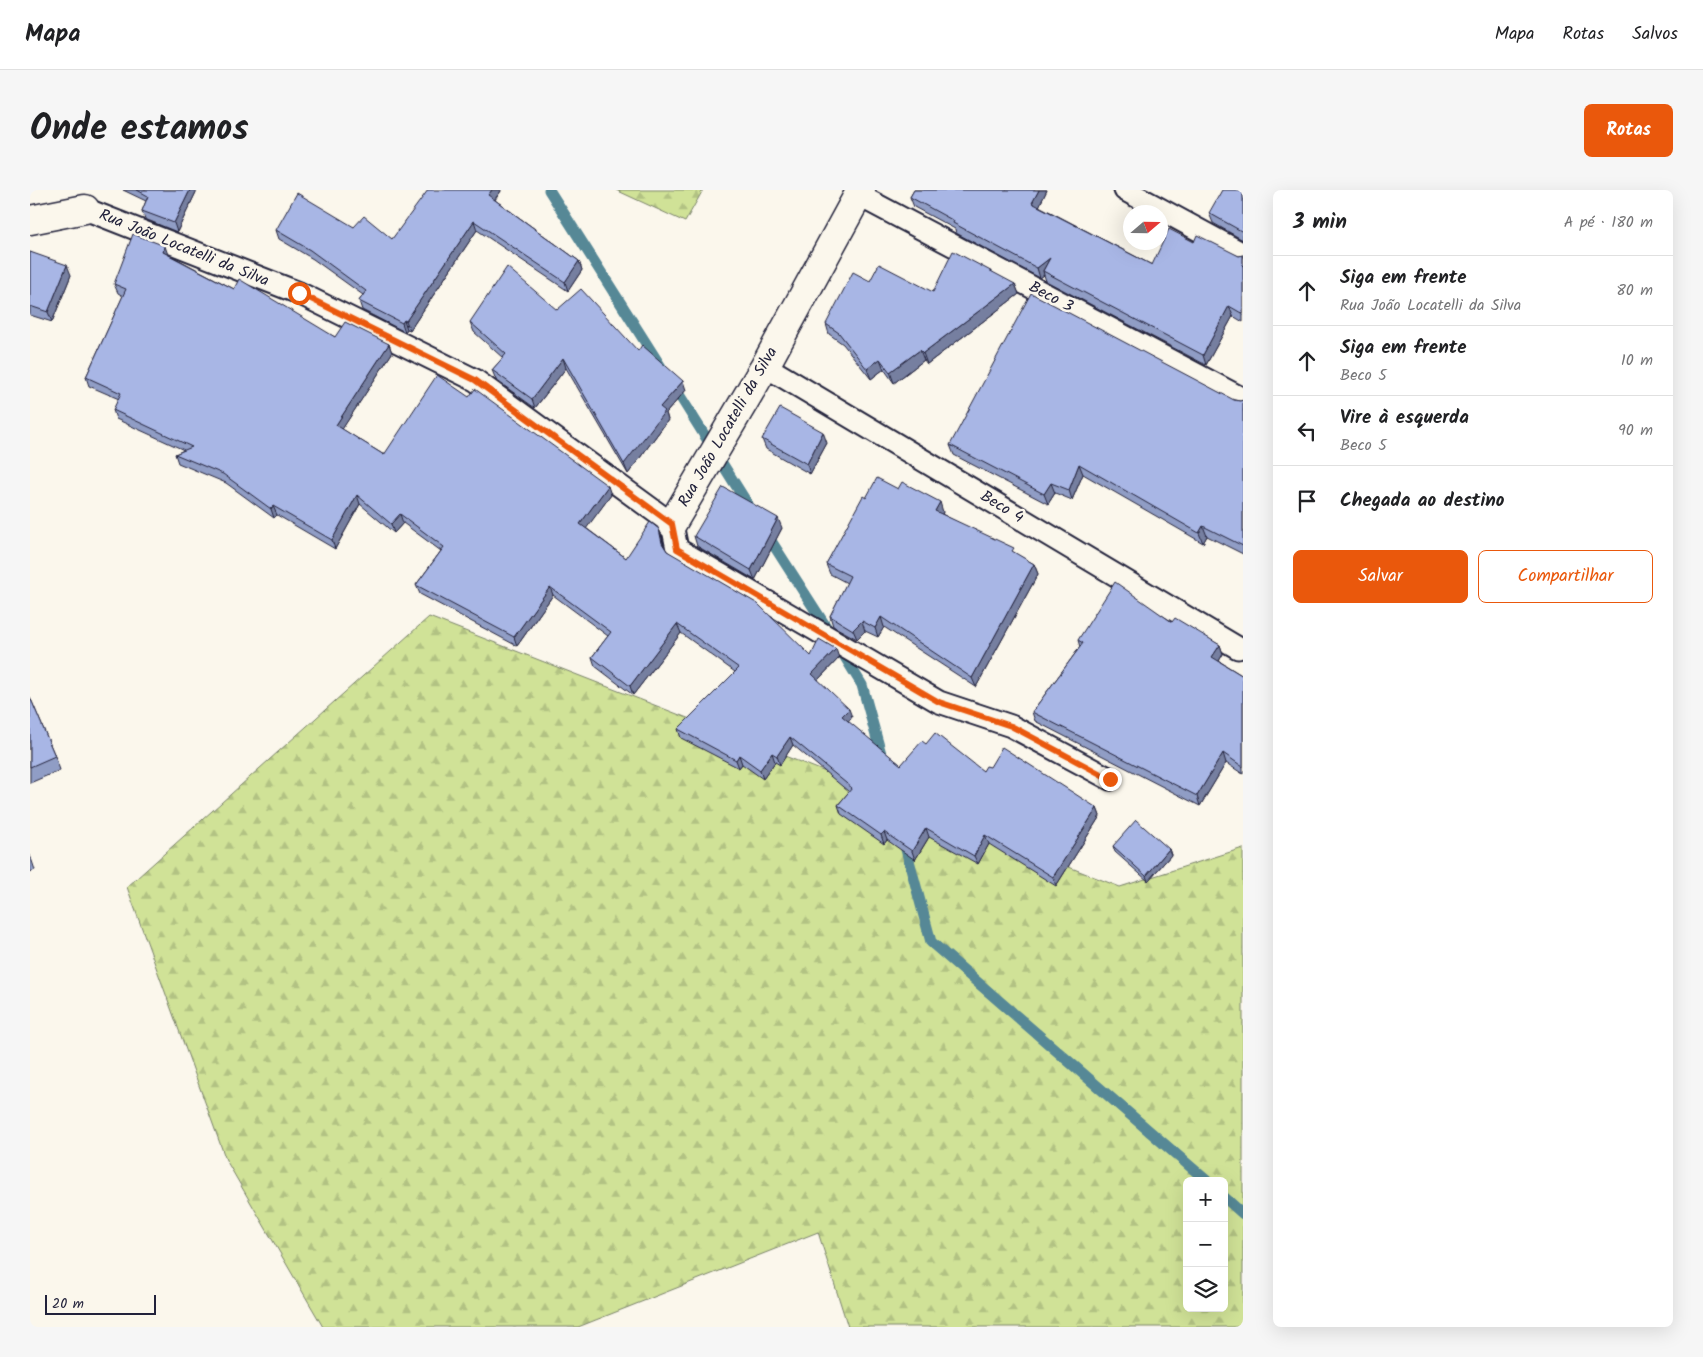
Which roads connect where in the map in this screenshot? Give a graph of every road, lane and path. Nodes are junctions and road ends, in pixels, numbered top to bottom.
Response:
1 (1125, 190) edge
2 (860, 192) edge
3 (85, 209) joint
4 (30, 220) edge
5 (1243, 254) edge
6 (765, 366) junction
7 (1243, 399) edge
8 (672, 524) junction
9 (1238, 648) dead end
10 (1110, 779) dead end

1 - 5 lane
2 - 6 street, Rua João Locatelli da Silva
2 - 7 lane, Beco 3
3 - 4 street
3 - 8 lane, Rua João Locatelli da Silva
6 - 8 street, Rua João Locatelli da Silva
6 - 9 lane, Beco 4
8 - 10 lane

